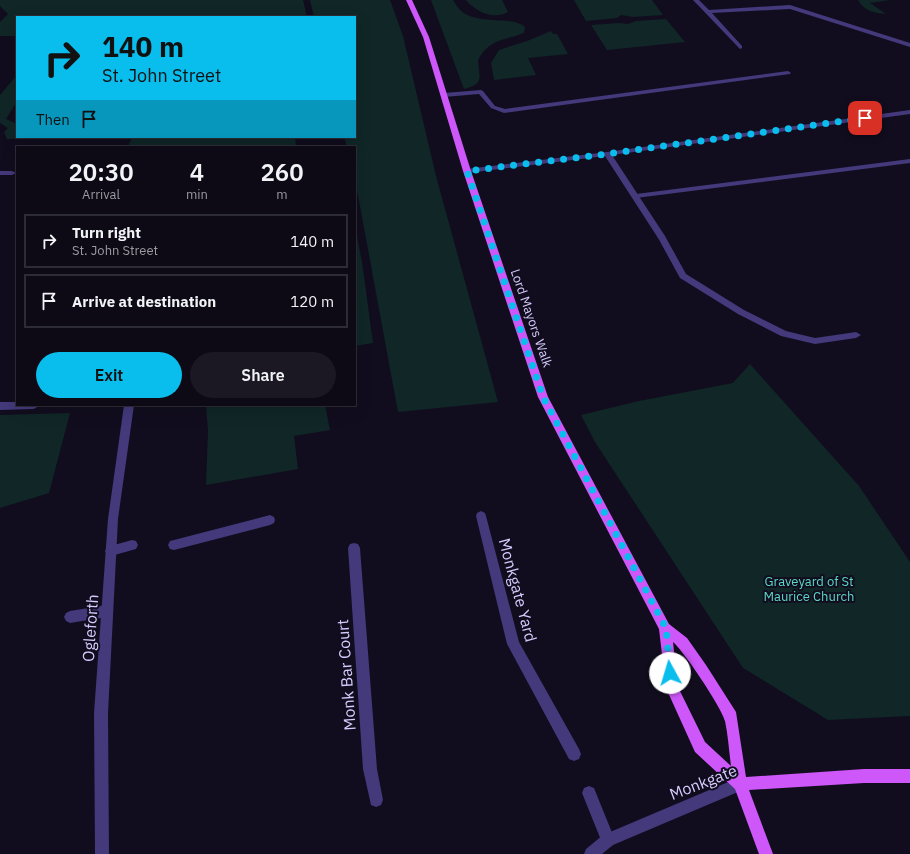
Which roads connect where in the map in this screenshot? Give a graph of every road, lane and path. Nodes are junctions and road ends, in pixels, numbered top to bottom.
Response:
1 (409, 0) edge
2 (696, 0) edge
3 (707, 12) junction
4 (910, 46) edge
5 (740, 47) dead end
6 (908, 54) dead end
7 (788, 73) dead end
8 (444, 95) junction
9 (910, 112) edge
10 (607, 154) junction
11 (910, 161) edge
12 (467, 171) junction
13 (0, 173) edge
14 (12, 173) dead end
15 (636, 196) junction
16 (856, 335) dead end
17 (0, 406) edge
18 (16, 406) edge
19 (128, 406) edge
20 (481, 516) dead end
21 (270, 520) dead end
22 (132, 545) dead end
23 (174, 546) dead end
24 (354, 548) dead end
25 (111, 551) junction
26 (107, 611) junction
27 (70, 617) dead end
28 (666, 628) junction
29 (574, 754) dead end
30 (910, 776) edge
31 (740, 784) junction
32 (589, 793) dead end
33 (376, 800) dead end
34 (608, 840) junction
35 (102, 854) edge
36 (591, 854) edge
37 (766, 854) edge

1 - 8 main road, Lord Mayors Walk
2 - 3 street
3 - 4 street
3 - 5 street
4 - 6 street
7 - 8 street
8 - 12 main road, Lord Mayors Walk
9 - 10 street
10 - 12 street
10 - 15 street
11 - 15 street
12 - 28 main road, Lord Mayors Walk
13 - 14 street
15 - 16 street
17 - 18 street
19 - 25 street, Ogleforth
20 - 29 street, Monkgate Yard
21 - 23 street
22 - 25 street
24 - 33 street, Monk Bar Court
25 - 26 street, Ogleforth
26 - 27 street
26 - 35 street, Ogleforth
28 - 31 main road, Lord Mayors Walk
28 - 31 main road, Lord Mayors Walk
30 - 31 main road, Monkgate
31 - 34 street, Monkgate
31 - 37 main road
32 - 34 street
34 - 36 street, Monkgate

